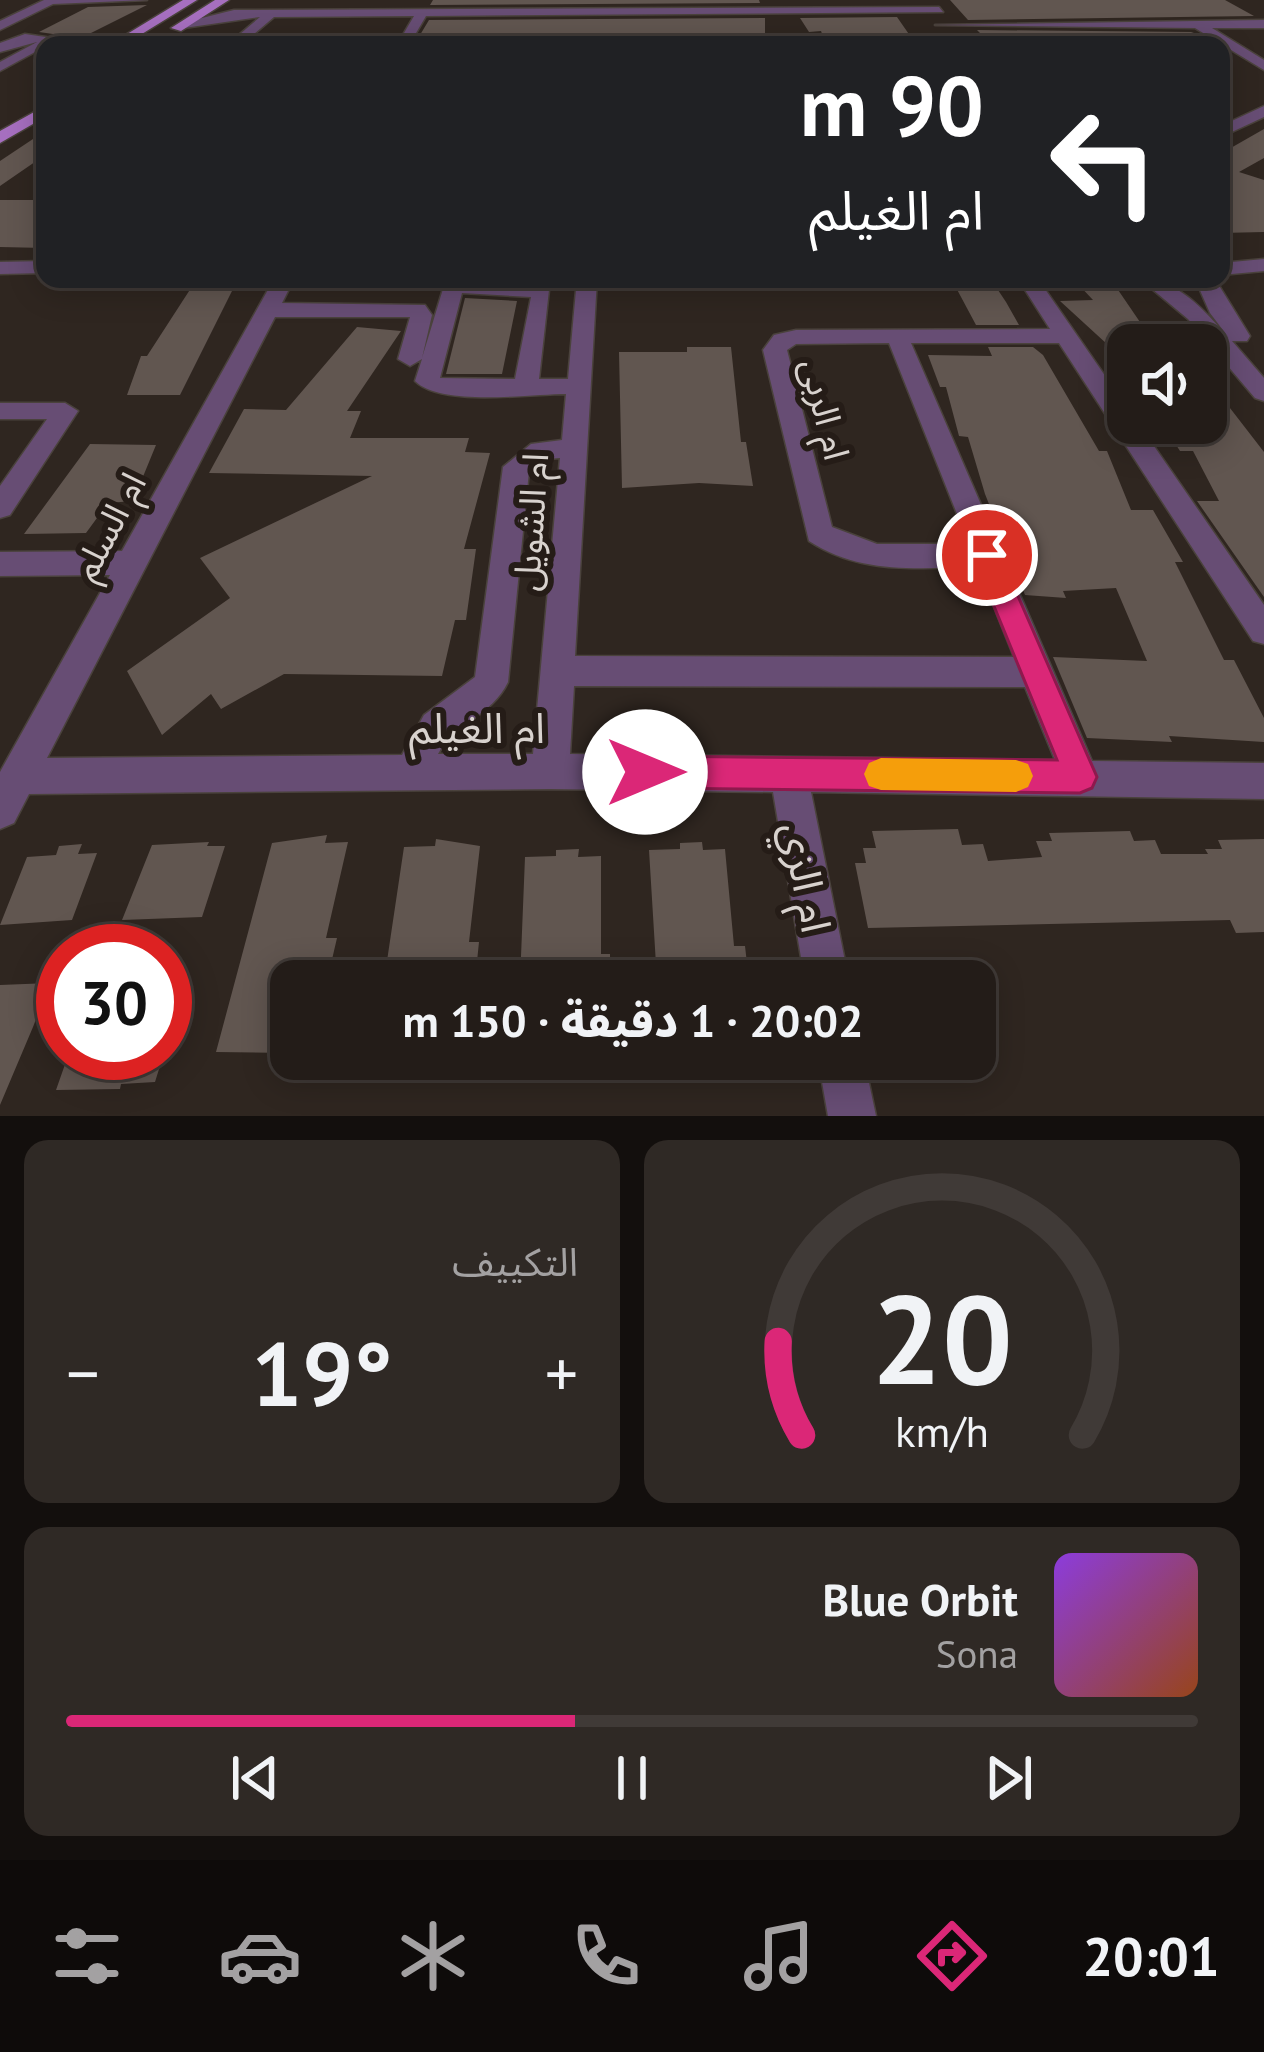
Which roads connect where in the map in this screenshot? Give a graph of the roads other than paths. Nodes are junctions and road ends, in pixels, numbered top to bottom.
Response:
1 (141, 0) edge
2 (191, 0) edge
3 (489, 0) edge
4 (49, 2) edge
5 (79, 2) edge
6 (218, 3) edge
7 (548, 6) edge
8 (601, 6) edge
9 (780, 11) junction
10 (0, 12) edge
11 (478, 12) junction
12 (518, 12) junction
13 (935, 12) edge
14 (26, 13) junction
15 (422, 13) junction
16 (234, 14) junction
17 (271, 14) junction
18 (1197, 18) junction
19 (184, 24) junction
20 (1043, 24) junction
21 (1264, 24) edge
22 (0, 26) edge
23 (167, 34) dead end
24 (130, 36) edge
25 (244, 36) edge
26 (408, 36) edge
27 (510, 36) edge
28 (791, 36) edge
29 (961, 36) edge
30 (1057, 36) edge
31 (1222, 36) edge
32 (36, 38) edge
33 (1230, 42) edge
34 (0, 48) edge
35 (36, 48) edge
36 (1264, 66) edge
37 (0, 67) edge
38 (27, 98) dead end
39 (3, 111) edge
40 (1264, 111) edge
41 (36, 115) edge
42 (1230, 128) edge
43 (0, 137) edge
44 (1230, 252) edge
45 (1264, 254) edge
46 (1264, 265) edge
47 (35, 267) edge
48 (0, 268) edge
49 (1230, 268) edge
50 (279, 288) edge
51 (454, 288) edge
52 (524, 288) edge
53 (586, 288) edge
54 (1034, 288) edge
55 (1163, 288) edge
56 (1208, 288) edge
57 (0, 292) edge
58 (268, 310) junction
59 (584, 324) junction
60 (537, 326) junction
61 (897, 336) junction
62 (1066, 336) junction
63 (410, 359) dead end
64 (1264, 362) edge
65 (579, 386) junction
66 (526, 387) junction
67 (1264, 393) edge
68 (0, 411) edge
69 (574, 449) junction
70 (9, 481) edge
71 (0, 508) edge
72 (987, 555) junction
73 (133, 563) junction
74 (0, 564) edge
75 (1264, 632) edge
76 (557, 671) junction
77 (1036, 672) junction
78 (550, 771) junction
79 (416, 772) junction
80 (788, 773) junction
81 (19, 776) junction
82 (1080, 777) junction
83 (1264, 781) edge
84 (0, 810) edge
85 (823, 960) edge
86 (846, 1080) edge
87 (852, 1116) edge

1 - 5 street
2 - 24 main road
3 - 11 street
4 - 5 street
4 - 14 street
6 - 16 street
6 - 19 main road
7 - 8 street
7 - 12 street
8 - 9 street
9 - 13 street
9 - 28 street
10 - 14 street
11 - 12 street
11 - 15 street
12 - 27 street
13 - 20 street
13 - 29 street
14 - 22 street
15 - 17 street
15 - 26 street
16 - 17 street
16 - 19 street
17 - 25 street
18 - 20 street
18 - 21 street
18 - 31 street
19 - 23 main road
20 - 30 street
32 - 34 street
33 - 36 street
35 - 37 street
38 - 39 main road
40 - 42 street
41 - 43 main road
44 - 45 street
46 - 49 street
47 - 48 street
47 - 57 street
50 - 58 street, ام السلم
51 - 66 street
52 - 60 street
53 - 59 street, ام الشويل
54 - 62 street
55 - 67 street
56 - 64 street
58 - 63 street
58 - 73 street, ام السلم
59 - 60 street
59 - 65 street, ام الشويل
60 - 66 street
61 - 62 street, ام الربى
61 - 72 street
61 - 72 street, ام الربى
62 - 75 street
65 - 66 street
65 - 69 street, ام الشويل
68 - 70 street
69 - 76 street, ام الشويل
69 - 79 street
70 - 71 street
72 - 77 street
73 - 74 street
73 - 81 street, ام السلم
76 - 77 street
76 - 78 street, ام الشويل
77 - 82 street
78 - 79 street, ام الغيلم
78 - 80 street, ام الغيلم
79 - 81 street, ام الغيلم
80 - 82 street, ام الغيلم
80 - 85 street, ام الزي
81 - 84 street, ام السلم
82 - 83 street, ام الغيلم
86 - 87 street

